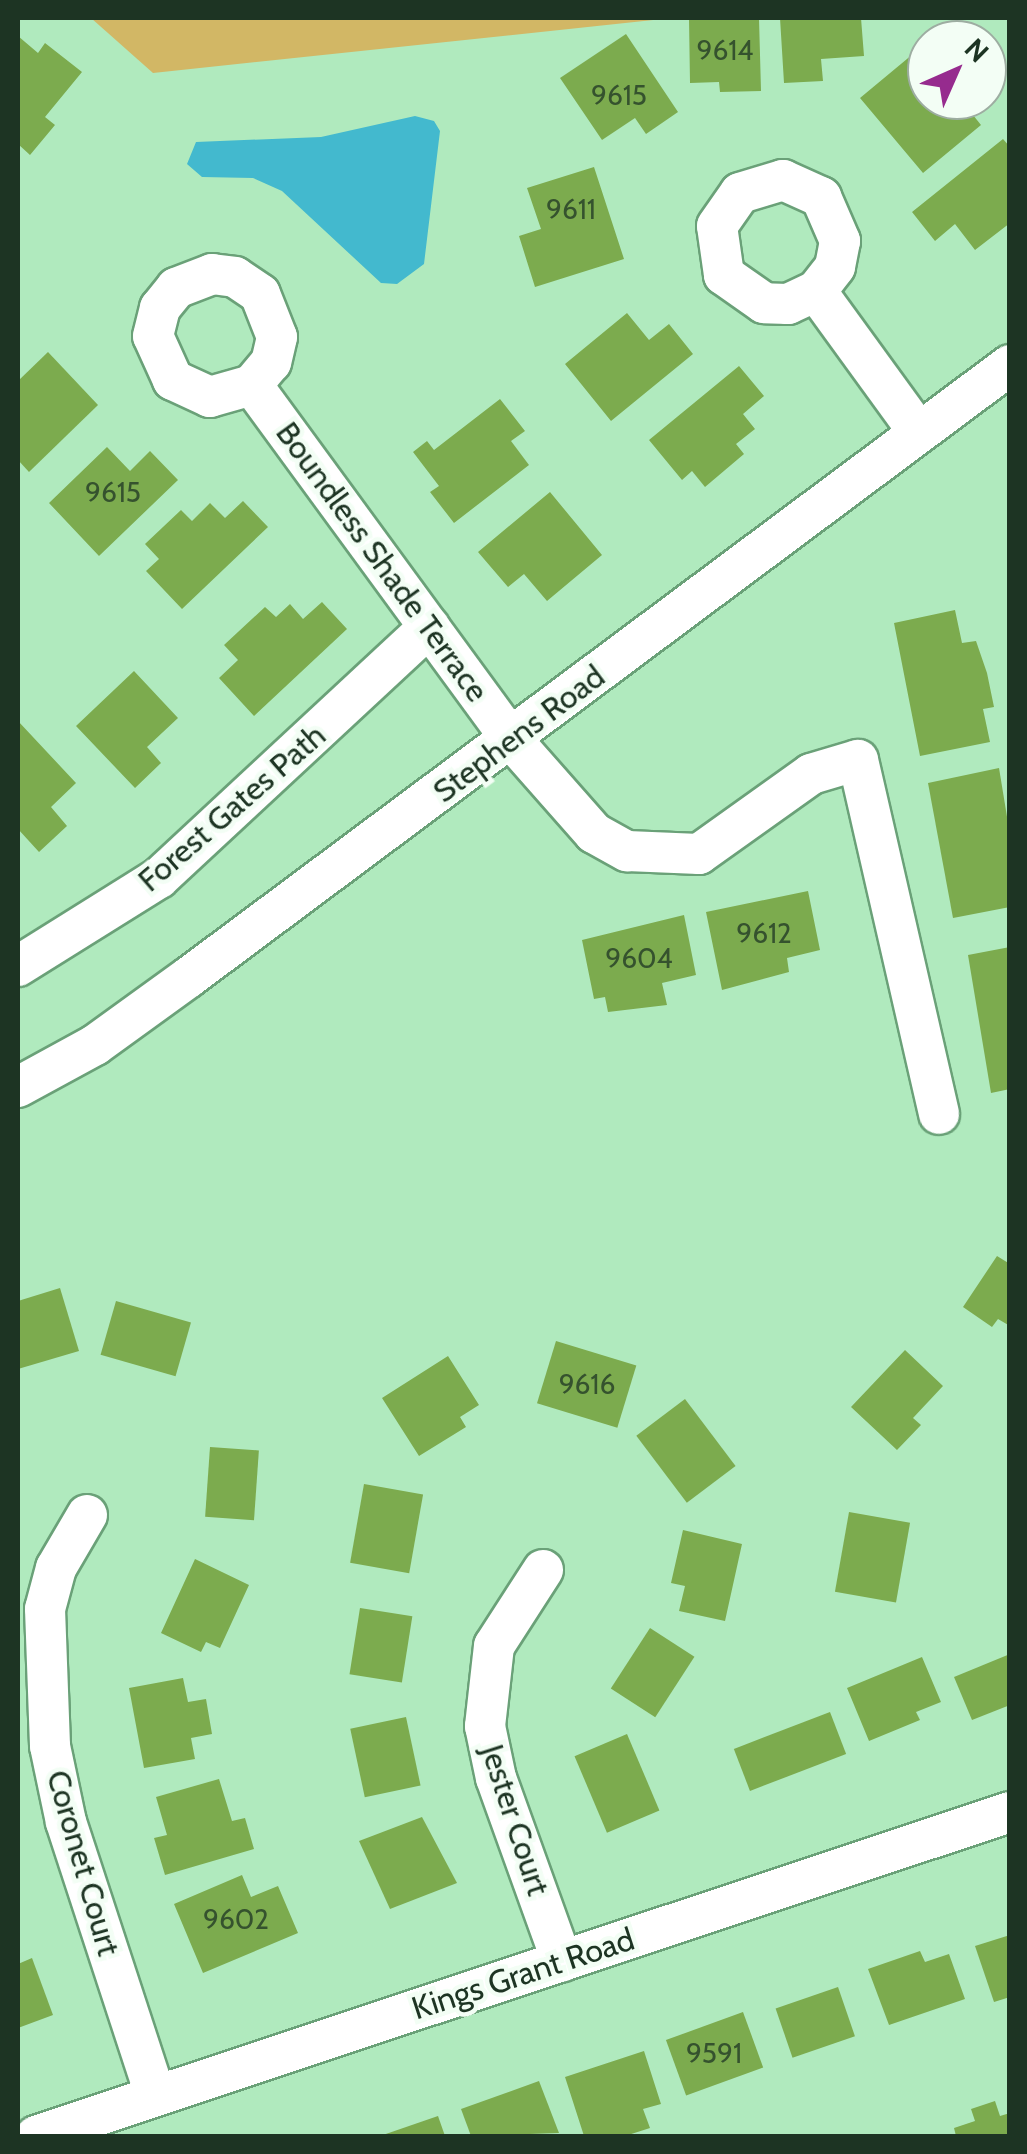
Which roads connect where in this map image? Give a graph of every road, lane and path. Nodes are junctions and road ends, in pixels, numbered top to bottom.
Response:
1 (816, 292) dead end
2 (1010, 365) edge
3 (252, 385) dead end
4 (920, 434) junction
5 (429, 627) junction
6 (512, 740) junction
7 (18, 966) edge
8 (18, 1087) edge
9 (939, 1114) dead end
10 (87, 1515) dead end
11 (542, 1570) dead end
12 (1010, 1812) edge
13 (562, 1960) junction
14 (155, 2096) junction
15 (36, 2136) edge

1 - 4 street
2 - 4 street, Stephens Road
3 - 5 street, Boundless Shade Terrace
4 - 6 street, Stephens Road
5 - 6 street, Boundless Shade Terrace
5 - 7 street, Forest Gates Path
6 - 8 street, Stephens Road
6 - 9 street, Boundless Shade Terrace
10 - 14 street, Coronet Court
11 - 13 street, Jester Court
12 - 13 street, Kings Grant Road
13 - 14 street, Kings Grant Road
14 - 15 street, Kings Grant Road

